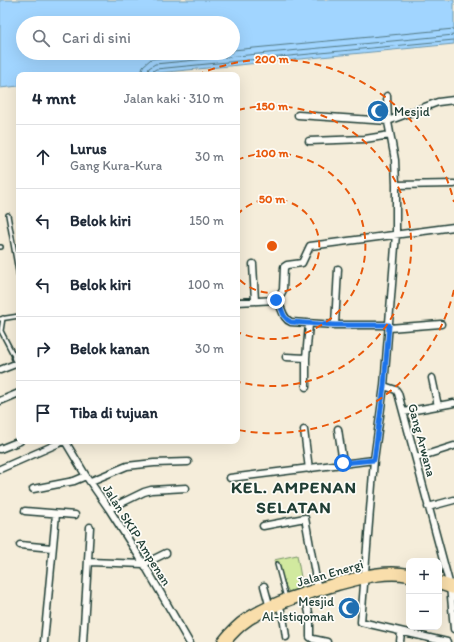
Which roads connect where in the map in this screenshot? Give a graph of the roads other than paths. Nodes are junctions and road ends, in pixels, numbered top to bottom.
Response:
1 (387, 96) dead end
2 (454, 100) edge
3 (298, 115) dead end
4 (388, 121) junction
5 (390, 135) junction
6 (309, 141) dead end
7 (454, 184) edge
8 (396, 185) junction
9 (8, 215) dead end
10 (454, 227) edge
11 (396, 234) junction
12 (16, 256) edge
13 (253, 264) dead end
14 (338, 269) dead end
15 (255, 301) junction
16 (277, 301) junction
17 (240, 302) edge
18 (16, 316) edge
19 (2, 318) edge
20 (310, 324) junction
21 (440, 324) dead end
22 (335, 325) junction
23 (389, 326) junction
24 (0, 331) edge
25 (16, 357) edge
26 (286, 357) dead end
27 (306, 358) junction
28 (16, 361) edge
29 (0, 370) edge
30 (432, 378) dead end
31 (384, 386) junction
32 (306, 387) dead end
33 (16, 394) edge
34 (0, 401) edge
35 (454, 403) edge
36 (438, 406) junction
37 (404, 412) junction
38 (338, 429) dead end
39 (304, 430) dead end
40 (16, 443) edge
41 (60, 444) edge
42 (69, 444) edge
43 (454, 446) edge
44 (0, 449) edge
45 (416, 458) junction
46 (374, 460) junction
47 (188, 462) dead end
48 (343, 463) junction
49 (0, 469) edge
50 (309, 469) junction
51 (230, 478) dead end
52 (89, 479) junction
53 (186, 488) dead end
54 (33, 489) dead end
55 (454, 500) edge
56 (428, 508) junction
57 (109, 509) junction
58 (24, 511) dead end
59 (56, 514) junction
60 (75, 515) dead end
61 (263, 526) dead end
62 (90, 527) dead end
63 (20, 545) dead end
64 (52, 548) junction
65 (166, 553) dead end
66 (89, 562) junction
67 (144, 564) junction
68 (277, 564) dead end
69 (406, 575) edge
70 (365, 577) junction
71 (264, 586) dead end
72 (448, 586) edge
73 (318, 590) junction
74 (305, 594) junction
75 (279, 604) junction
76 (454, 629) edge
77 (401, 632) junction
78 (286, 636) dead end
79 (44, 642) edge
80 (83, 642) edge
81 (189, 642) edge
82 (224, 642) edge
83 (327, 642) edge
84 (400, 642) edge
85 (447, 642) edge

1 - 4 street
2 - 4 street
3 - 4 street
4 - 5 street
5 - 6 street
5 - 8 street
7 - 8 street
8 - 11 street
9 - 12 lane
10 - 11 street
11 - 16 street
11 - 23 street
13 - 15 street
14 - 22 street
15 - 16 street
15 - 17 street
16 - 20 street
18 - 19 lane
19 - 24 lane
20 - 22 street
20 - 27 street
21 - 23 street
22 - 23 street
23 - 31 street
24 - 25 lane
26 - 27 street
27 - 32 street
28 - 29 street
30 - 36 street
31 - 37 street, Gang Arwana
31 - 46 street
33 - 34 street
35 - 36 street
36 - 37 street
37 - 45 street, Gang Arwana
38 - 48 street
39 - 50 street
40 - 44 street
41 - 49 street
42 - 52 street, Jalan SKIP Ampenan
43 - 45 street
45 - 56 street, Gang Arwana
46 - 48 street
46 - 70 street
47 - 52 street
48 - 50 street
50 - 51 street
52 - 54 street
52 - 57 street, Jalan SKIP Ampenan
53 - 57 street
55 - 56 street
56 - 72 street, Gang Arwana
57 - 67 street, Jalan SKIP Ampenan
58 - 59 street
59 - 60 street
59 - 64 street
61 - 73 street
62 - 66 street
63 - 64 street
64 - 79 street
65 - 67 street
66 - 67 street
66 - 80 street
67 - 81 street, Jalan SKIP Ampenan
68 - 75 lane
69 - 70 highway, Jalan Energi
70 - 73 highway, Jalan Energi
70 - 77 street
71 - 75 street
72 - 76 street, Gang Arwana
73 - 74 highway, Jalan Energi
74 - 75 highway, Jalan Energi
74 - 83 street
75 - 78 street
75 - 82 highway, Jalan Energi
77 - 84 street
77 - 85 street

